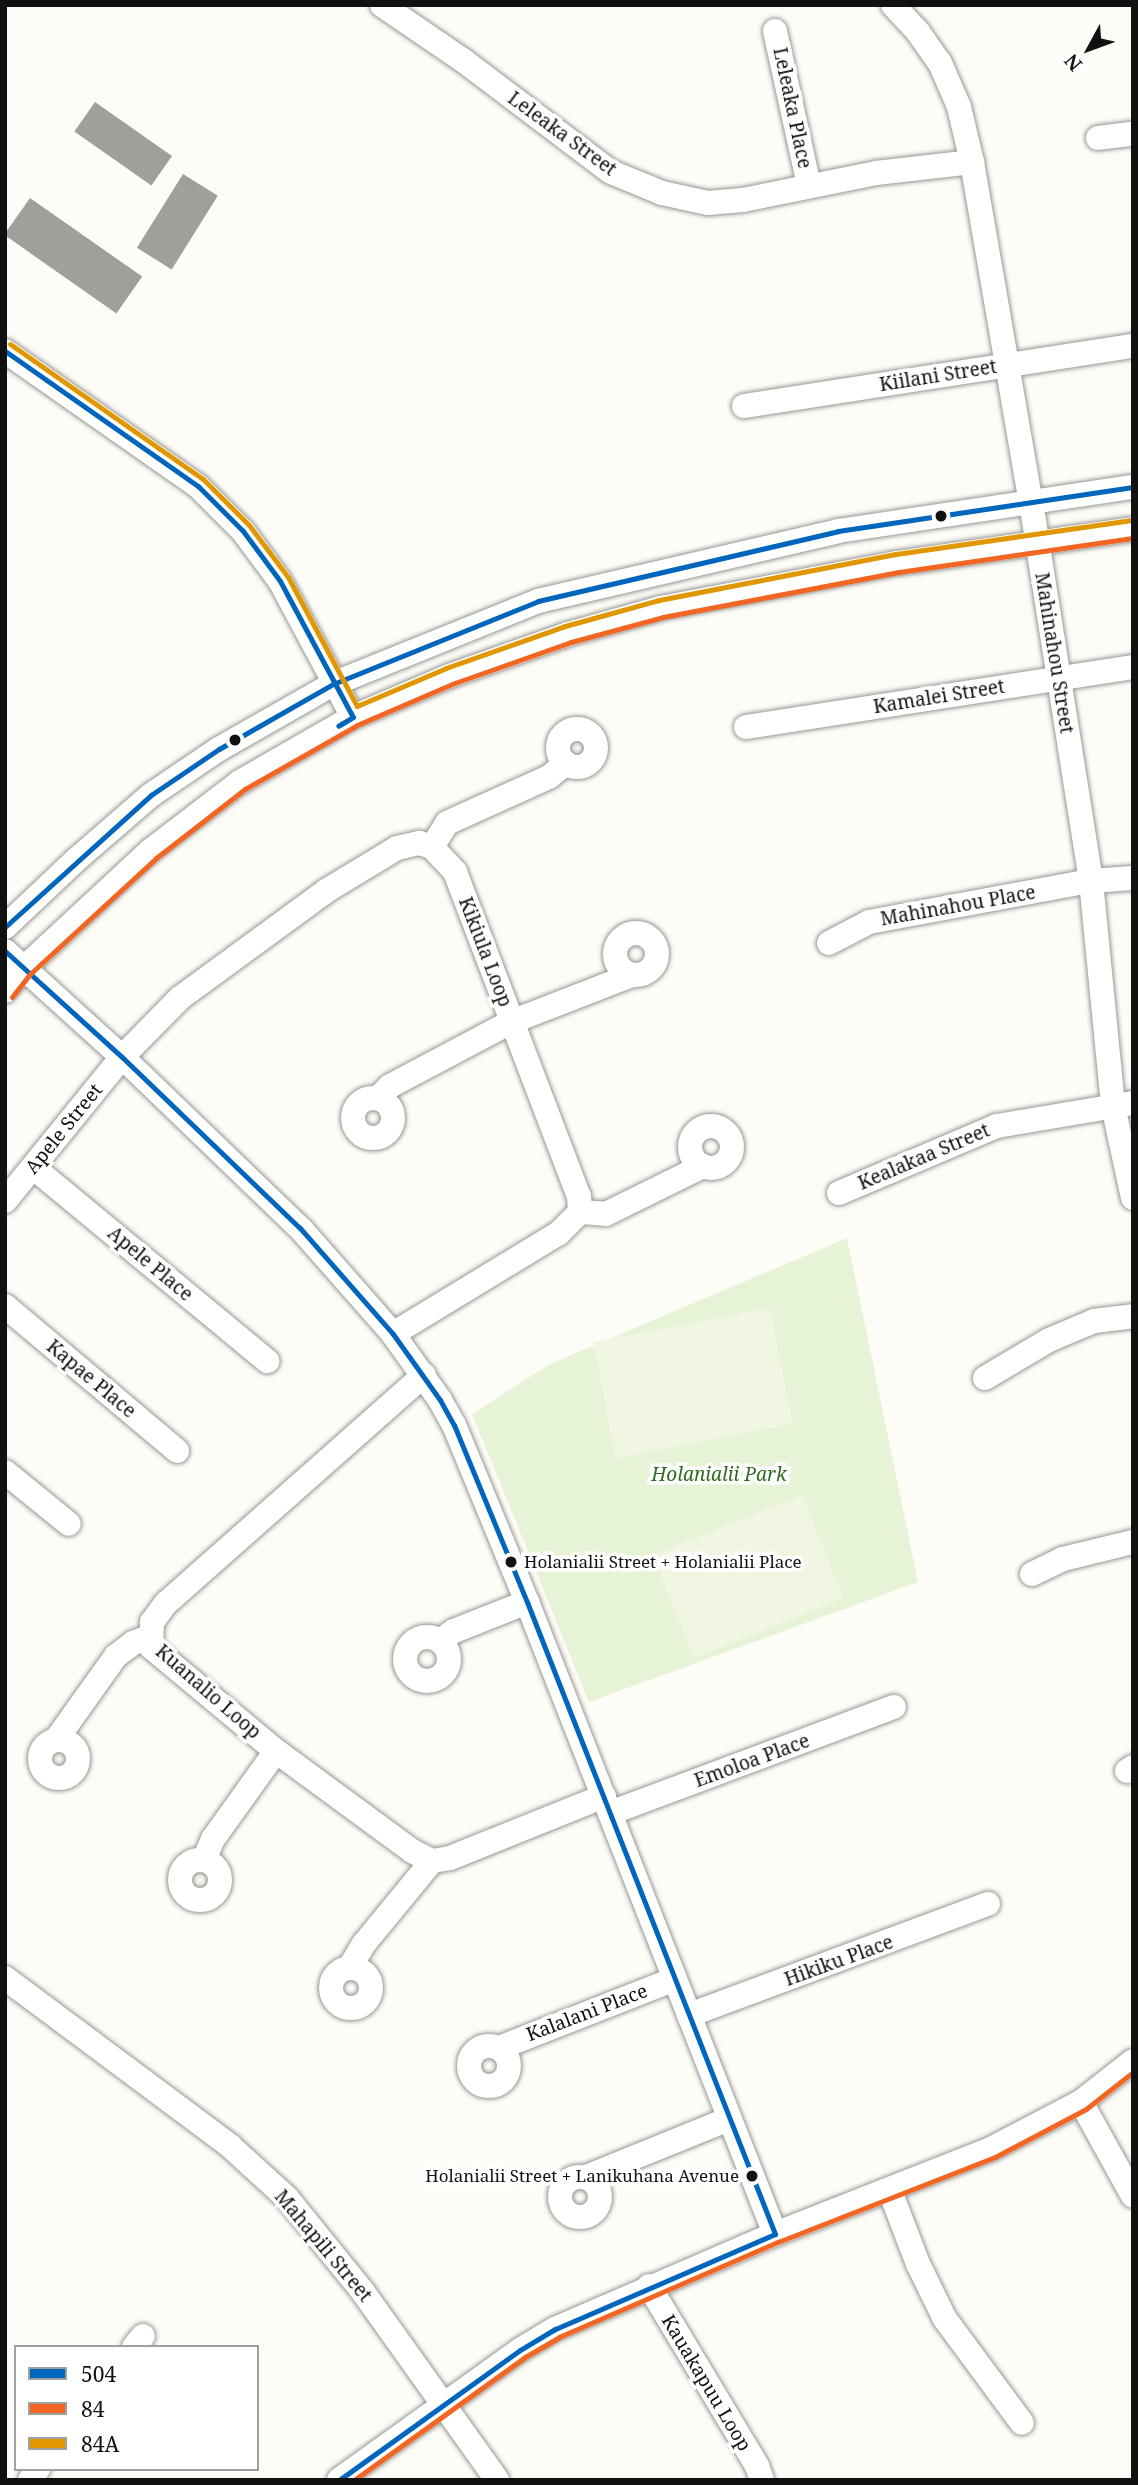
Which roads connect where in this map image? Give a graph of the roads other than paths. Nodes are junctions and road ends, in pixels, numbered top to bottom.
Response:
1 (382, 5) edge
2 (893, 5) edge
3 (775, 31) dead end
4 (1133, 134) edge
5 (1098, 138) dead end
6 (972, 162) junction
7 (809, 186) junction
8 (1133, 346) edge
9 (5, 351) edge
10 (1006, 366) junction
11 (744, 406) dead end
12 (1133, 487) edge
13 (1031, 502) junction
14 (1133, 529) edge
15 (1038, 543) junction
16 (1133, 667) edge
17 (1057, 678) junction
18 (333, 684) junction
19 (353, 717) junction
20 (746, 727) dead end
21 (566, 763) dead end
22 (432, 847) junction
23 (1133, 878) edge
24 (1091, 881) junction
25 (5, 927) edge
26 (829, 943) dead end
27 (5, 951) edge
28 (24, 968) junction
29 (632, 975) dead end
30 (5, 991) edge
31 (512, 1022) junction
32 (122, 1057) junction
33 (378, 1098) dead end
34 (1123, 1104) edge
35 (703, 1166) dead end
36 (34, 1168) junction
37 (839, 1193) dead end
38 (1133, 1198) edge
39 (5, 1202) edge
40 (580, 1212) junction
41 (5, 1306) edge
42 (1133, 1316) edge
43 (393, 1334) junction
44 (267, 1361) dead end
45 (424, 1375) junction
46 (985, 1378) dead end
47 (177, 1451) dead end
48 (5, 1472) edge
49 (69, 1524) dead end
50 (1133, 1542) edge
51 (1032, 1574) dead end
52 (527, 1602) junction
53 (149, 1637) junction
54 (439, 1641) dead end
55 (894, 1707) dead end
56 (56, 1740) dead end
57 (276, 1751) junction
58 (607, 1805) junction
59 (204, 1860) dead end
60 (432, 1861) junction
61 (988, 1904) dead end
62 (350, 1967) dead end
63 (5, 1978) edge
64 (675, 1979) junction
65 (689, 2015) junction
66 (499, 2048) dead end
67 (1133, 2061) edge
68 (1080, 2102) junction
69 (729, 2119) junction
70 (586, 2177) dead end
71 (890, 2191) junction
72 (1133, 2196) edge
73 (775, 2234) junction
74 (649, 2286) junction
75 (444, 2407) junction
76 (1022, 2423) dead end
77 (339, 2480) edge
78 (497, 2480) edge
79 (762, 2480) edge

1 - 7 street, Leleaka Street
2 - 6 street, Mahinahou Street
3 - 7 street, Leleaka Place
4 - 5 street
6 - 7 street, Leleaka Street
6 - 10 street, Mahinahou Street
8 - 10 street, Kiilani Street
9 - 18 street
10 - 11 street, Kiilani Street
10 - 13 street, Mahinahou Street
12 - 13 street
13 - 15 street, Mahinahou Street
13 - 18 street
14 - 15 street
15 - 17 street, Mahinahou Street
15 - 19 street
16 - 17 street, Kamalei Street
17 - 20 street, Kamalei Street
17 - 24 street, Mahinahou Street
18 - 19 street
18 - 25 street
19 - 28 street
21 - 22 street
22 - 31 street, Kikiula Loop
22 - 32 street
23 - 24 street, Mahinahou Place
24 - 26 street, Mahinahou Place
24 - 34 street, Mahinahou Street
27 - 28 street
28 - 30 street
28 - 32 street
29 - 31 street
31 - 33 street
31 - 40 street, Kikiula Loop
32 - 36 street, Apele Street
32 - 43 street
34 - 37 street, Kealakaa Street
34 - 38 street, Mahinahou Street
35 - 40 street
36 - 39 street, Apele Street
36 - 44 street, Apele Place
40 - 43 street
41 - 47 street, Kapae Place
42 - 46 street
43 - 45 street
45 - 52 street
45 - 53 street, Kuanalio Loop
48 - 49 street
50 - 51 street
52 - 54 street
52 - 58 street
53 - 56 street
53 - 57 street, Kuanalio Loop
55 - 58 street, Emoloa Place
57 - 59 street
57 - 60 street, Kuanalio Loop
58 - 60 street
58 - 64 street
60 - 62 street
61 - 65 street, Hikiku Place
63 - 75 street, Mahapili Street
64 - 65 street
64 - 66 street, Kalalani Place
65 - 69 street
67 - 68 street
68 - 71 street
68 - 72 street
69 - 70 street
69 - 73 street
71 - 73 street
71 - 76 street
73 - 74 street
74 - 75 street
74 - 79 street, Kauakapuu Loop
75 - 77 street
75 - 78 street, Mahapili Street

